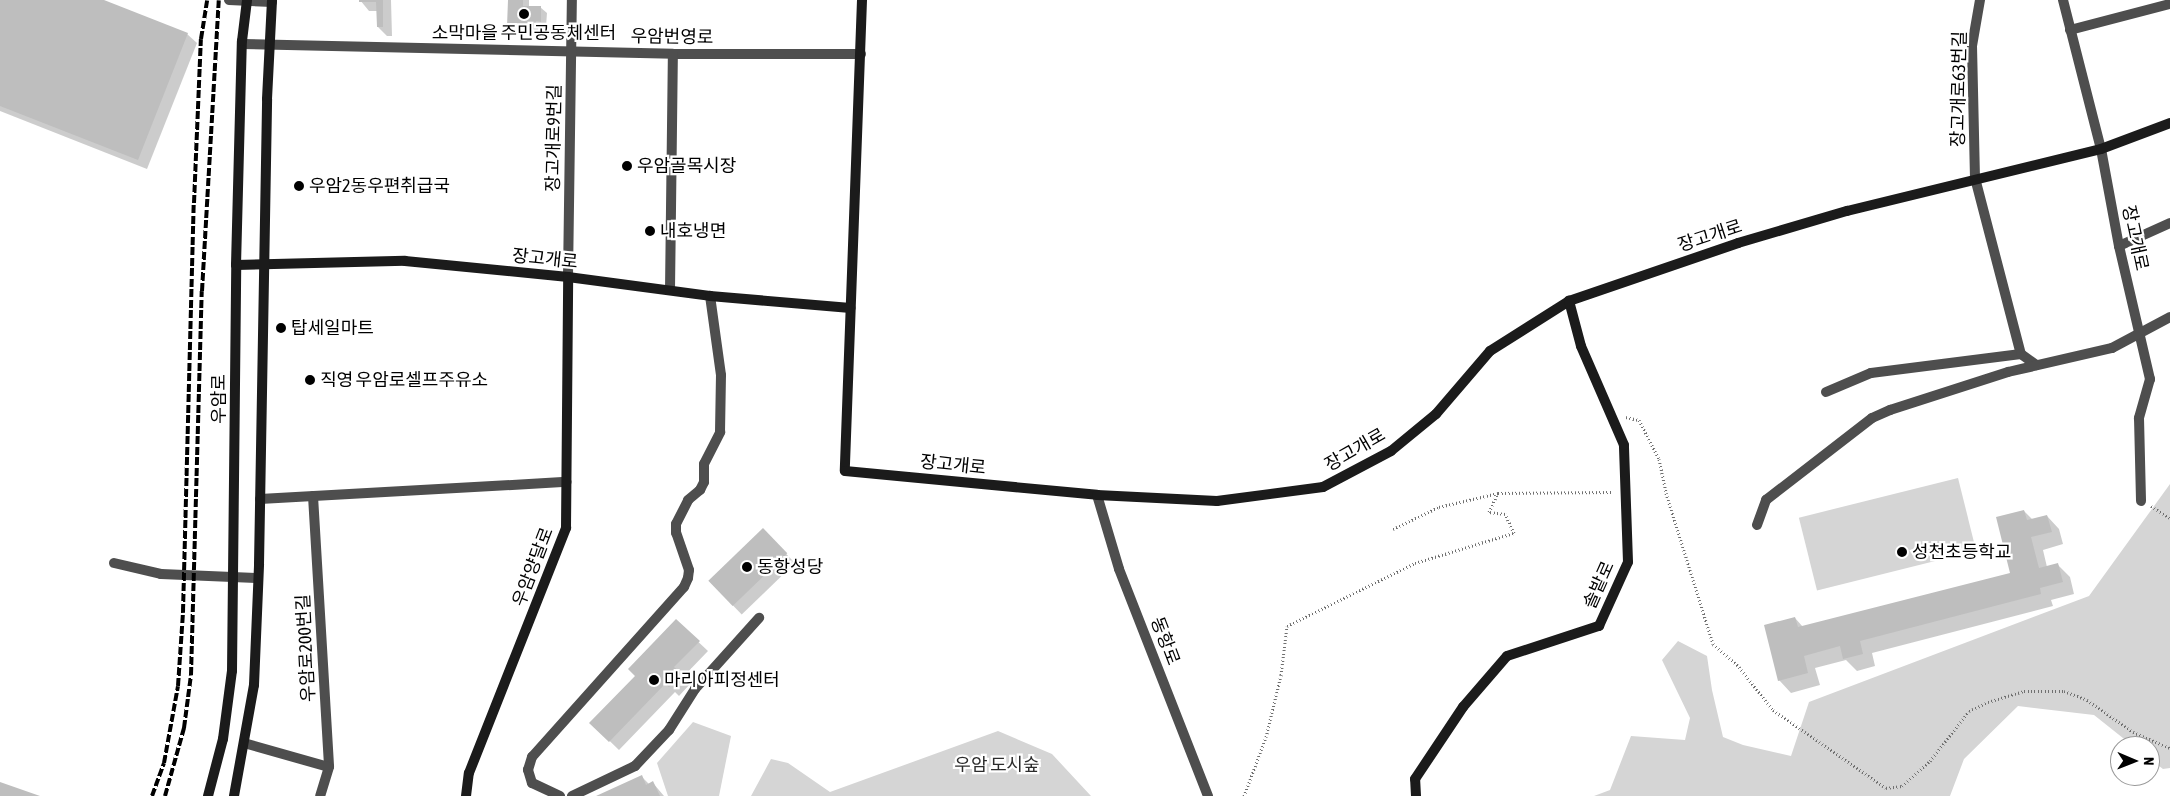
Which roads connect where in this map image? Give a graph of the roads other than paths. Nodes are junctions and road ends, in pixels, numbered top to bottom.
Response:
1 (229, 0) edge
2 (572, 0) edge
3 (862, 0) edge
4 (1980, 0) edge
5 (2062, 0) edge
6 (247, 1) edge
7 (272, 1) edge
8 (2170, 4) edge
9 (2070, 30) junction
10 (242, 44) junction
11 (269, 44) junction
12 (572, 52) junction
13 (673, 54) junction
14 (861, 54) junction
15 (2170, 123) edge
16 (2101, 149) junction
17 (1975, 178) junction
18 (2170, 223) edge
19 (2119, 246) junction
20 (236, 265) junction
21 (264, 265) junction
22 (568, 277) junction
23 (670, 290) junction
24 (710, 296) junction
25 (1569, 301) junction
26 (850, 308) junction
27 (2170, 318) edge
28 (2140, 333) junction
29 (2021, 354) junction
30 (2036, 365) junction
31 (1826, 392) dead end
32 (567, 482) junction
33 (1096, 495) junction
34 (313, 496) junction
35 (260, 500) junction
36 (2141, 501) road end
37 (1757, 525) dead end
38 (114, 563) dead end
39 (234, 578) junction
40 (258, 578) junction
41 (760, 618) dead end
42 (244, 743) junction
43 (329, 767) junction
44 (208, 796) edge
45 (234, 796) edge
46 (320, 796) edge
47 (466, 796) edge
48 (560, 796) edge
49 (572, 796) edge
50 (1208, 796) edge
51 (1416, 796) edge

1 - 6 street
2 - 12 street, 장고개로9번길
3 - 14 street, 장고개로
4 - 17 street, 장고개로63번길
5 - 9 street
6 - 7 street
6 - 10 street, 우암로
7 - 11 street
8 - 9 street
9 - 16 street
10 - 11 street, 우암번영로
10 - 20 street, 우암로
11 - 12 street, 우암번영로
11 - 21 street
12 - 13 street, 우암번영로
12 - 22 street, 장고개로9번길
13 - 14 street, 우암번영로
13 - 23 street
14 - 26 street, 장고개로
15 - 16 street, 장고개로
16 - 17 street, 장고개로
16 - 19 street, 장고개로
17 - 25 street, 장고개로
17 - 29 street
18 - 19 street
19 - 28 street, 장고개로
20 - 21 street, 장고개로
20 - 39 street, 우암로
21 - 22 street, 장고개로
21 - 35 street
22 - 23 street, 장고개로
22 - 32 street, 우암양달로
23 - 24 street, 장고개로
24 - 26 street, 장고개로
24 - 48 street
25 - 33 street, 장고개로
25 - 51 street, 솔밭로
26 - 33 street, 장고개로
27 - 28 street
28 - 30 street
28 - 36 street, 장고개로
29 - 30 street
29 - 31 street
30 - 37 street
32 - 34 street
32 - 47 street, 우암양달로
33 - 50 street, 동항로
34 - 35 street
34 - 43 street, 우암로200번길
35 - 40 street
38 - 39 street
39 - 40 street
39 - 44 street, 우암로
40 - 42 street
41 - 49 street
42 - 43 street
42 - 45 street
43 - 46 street, 우암로200번길

